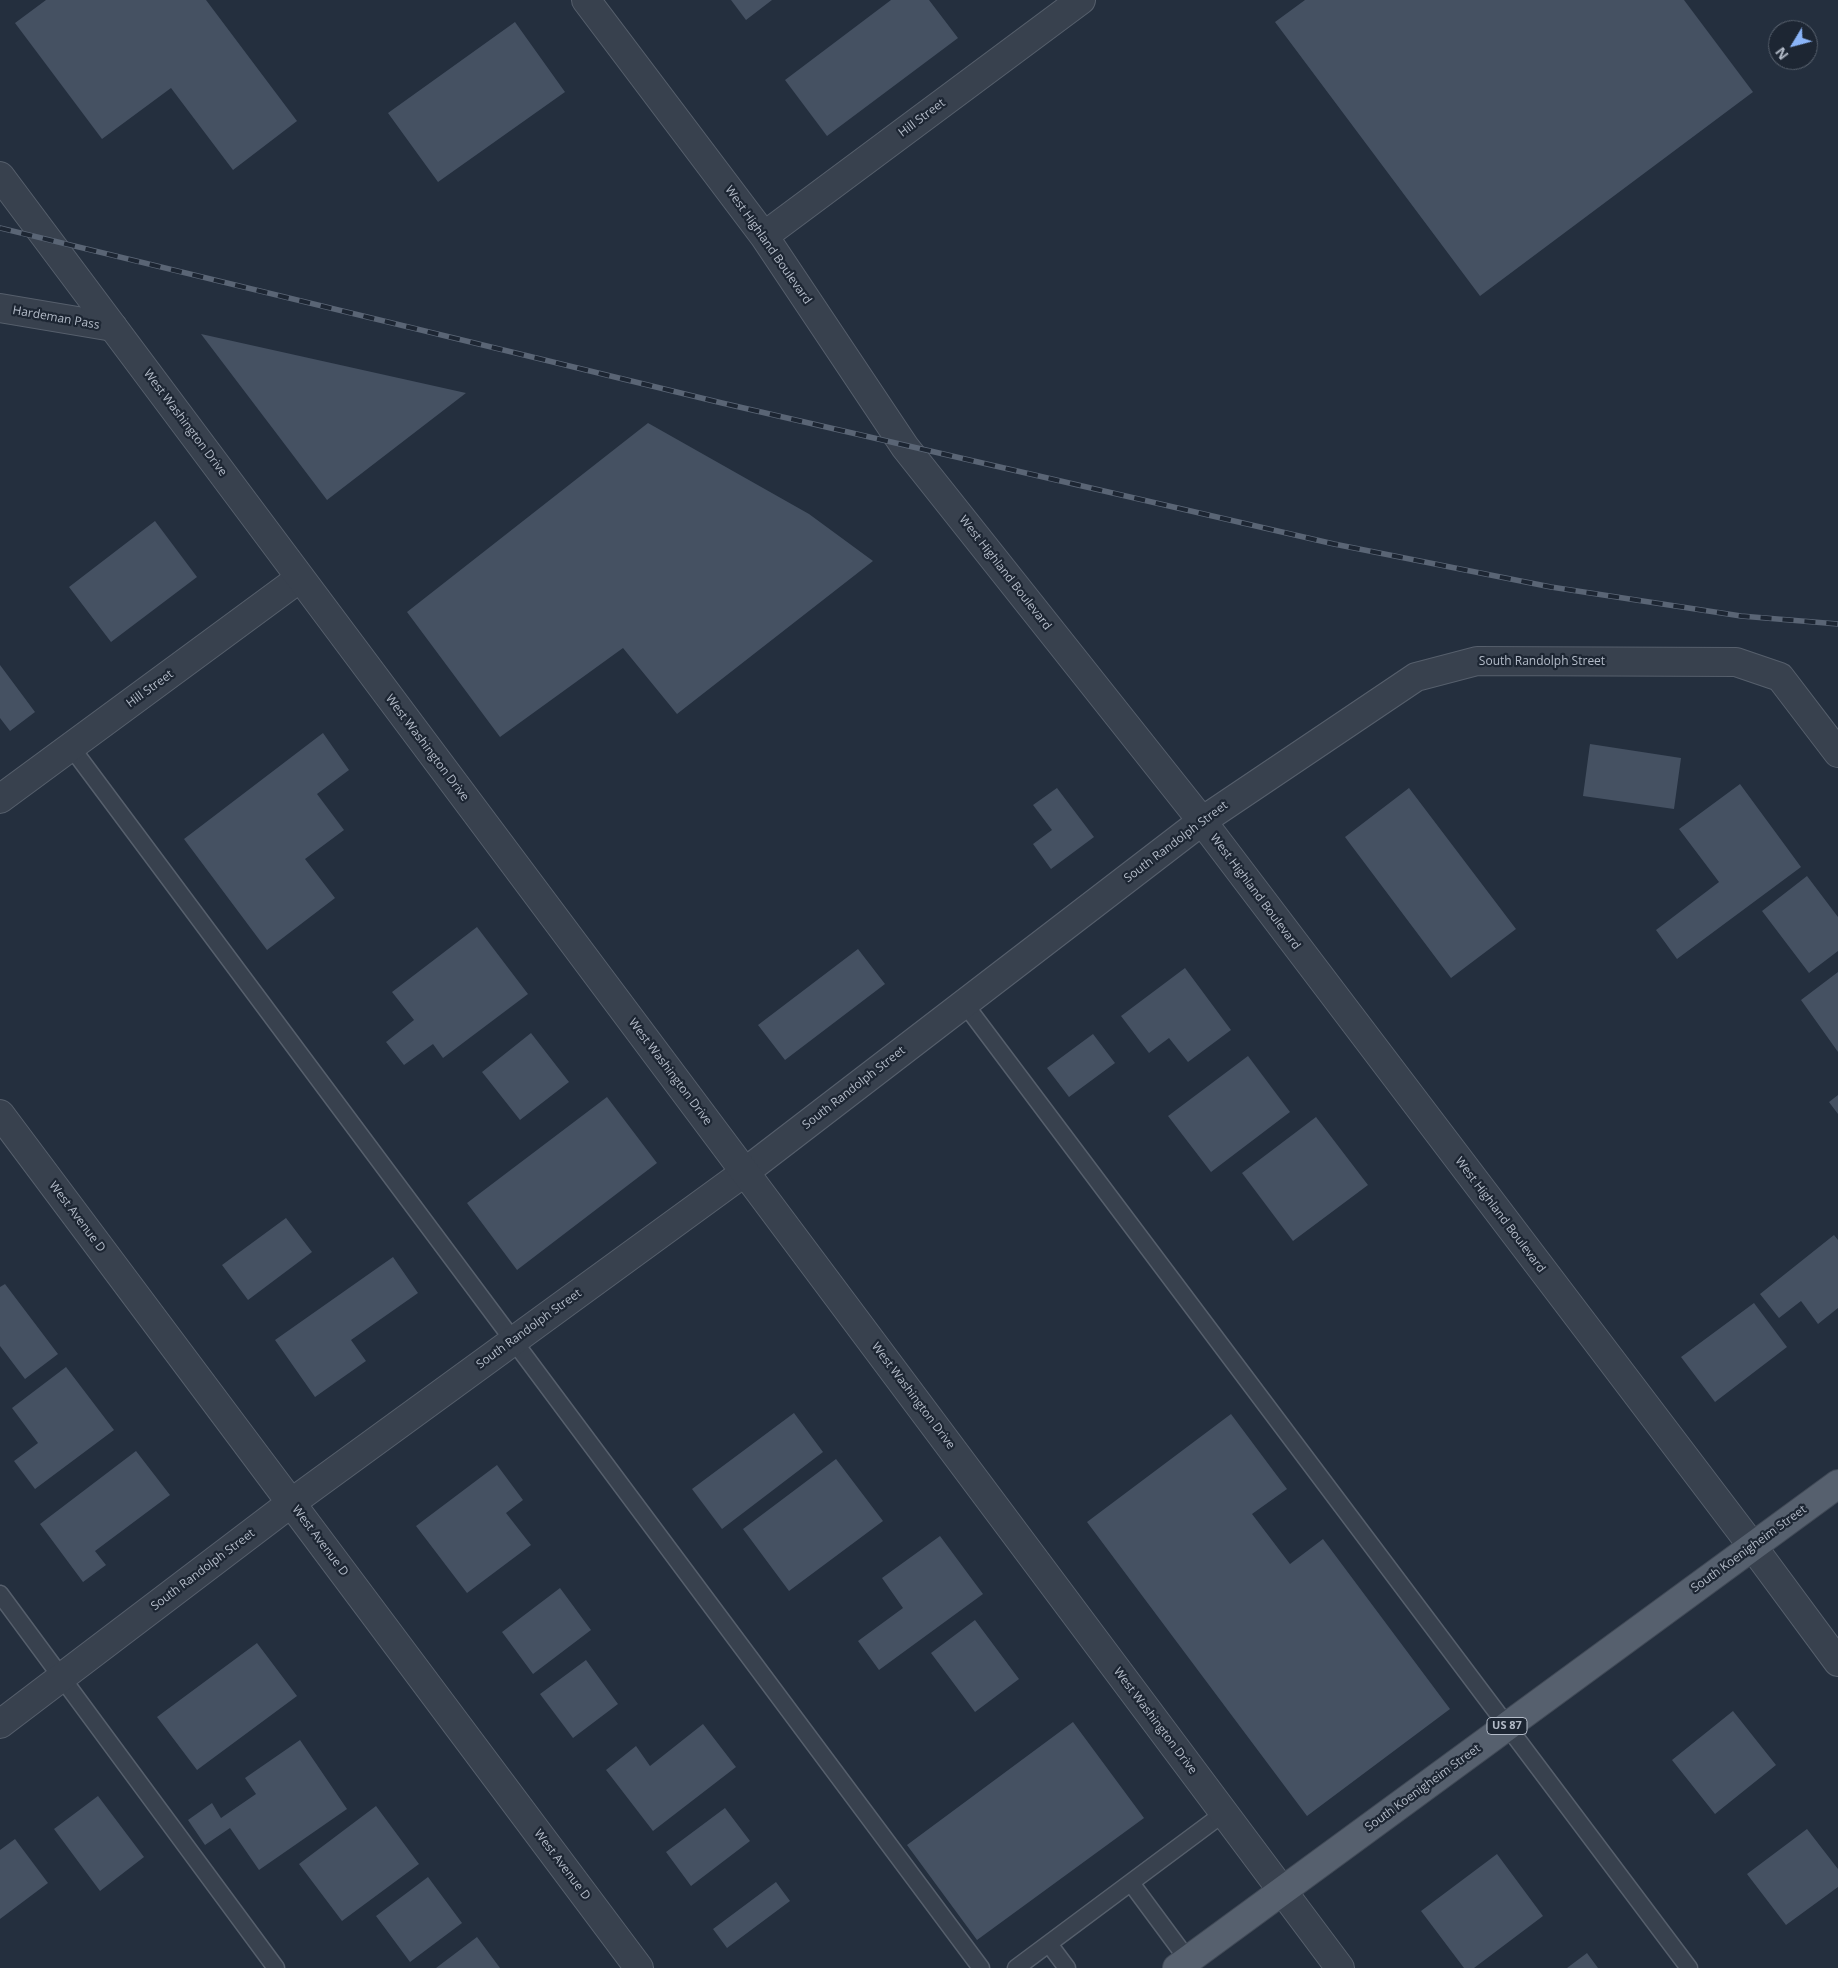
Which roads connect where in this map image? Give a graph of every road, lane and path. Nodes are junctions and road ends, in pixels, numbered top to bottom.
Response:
1 (586, 0) edge
2 (1081, 0) edge
3 (0, 176) edge
4 (764, 236) junction
5 (0, 308) edge
6 (113, 327) junction
7 (300, 578) junction
8 (71, 747) junction
9 (1838, 753) edge
10 (0, 800) edge
11 (1202, 821) junction
12 (964, 1003) junction
13 (0, 1114) edge
14 (745, 1172) junction
15 (513, 1341) junction
16 (1838, 1484) edge
17 (291, 1503) junction
18 (1753, 1547) junction
19 (0, 1594) edge
20 (1838, 1662) edge
21 (61, 1678) junction
22 (0, 1724) edge
23 (1507, 1726) junction
24 (1224, 1813) junction
25 (1131, 1882) junction
26 (1283, 1892) junction
27 (1049, 1944) junction
28 (1182, 1964) edge
29 (276, 1968) edge
30 (639, 1968) edge
31 (981, 1968) edge
32 (1016, 1968) edge
33 (1067, 1968) edge
34 (1340, 1968) edge
35 (1689, 1968) edge

1 - 4 street, West Highland Boulevard
2 - 4 street, Hill Street
3 - 6 street, West Washington Drive
4 - 11 street, West Highland Boulevard
5 - 6 street, Hardeman Pass
6 - 7 street, West Washington Drive
7 - 8 street, Hill Street
7 - 14 street, West Washington Drive
8 - 10 street, Hill Street
8 - 15 lane
9 - 11 street, South Randolph Street
11 - 12 street, South Randolph Street
11 - 18 street, West Highland Boulevard
12 - 14 street, South Randolph Street
12 - 23 lane
13 - 17 street, West Avenue D
14 - 15 street, South Randolph Street
14 - 24 street, West Washington Drive
15 - 17 street, South Randolph Street
15 - 31 lane
16 - 18 main road, South Koenigheim Street / US 87
17 - 21 street, South Randolph Street
17 - 30 street, West Avenue D
18 - 20 street, West Highland Boulevard
18 - 23 main road, South Koenigheim Street / US 87
19 - 21 lane
21 - 22 street, South Randolph Street
21 - 29 lane
23 - 26 main road, South Koenigheim Street / US 87
23 - 35 lane
24 - 25 lane
24 - 26 street, West Washington Drive
25 - 27 lane
25 - 28 lane
26 - 28 main road, South Koenigheim Street / US 87
26 - 34 street, West Washington Drive
27 - 32 lane
27 - 33 lane

